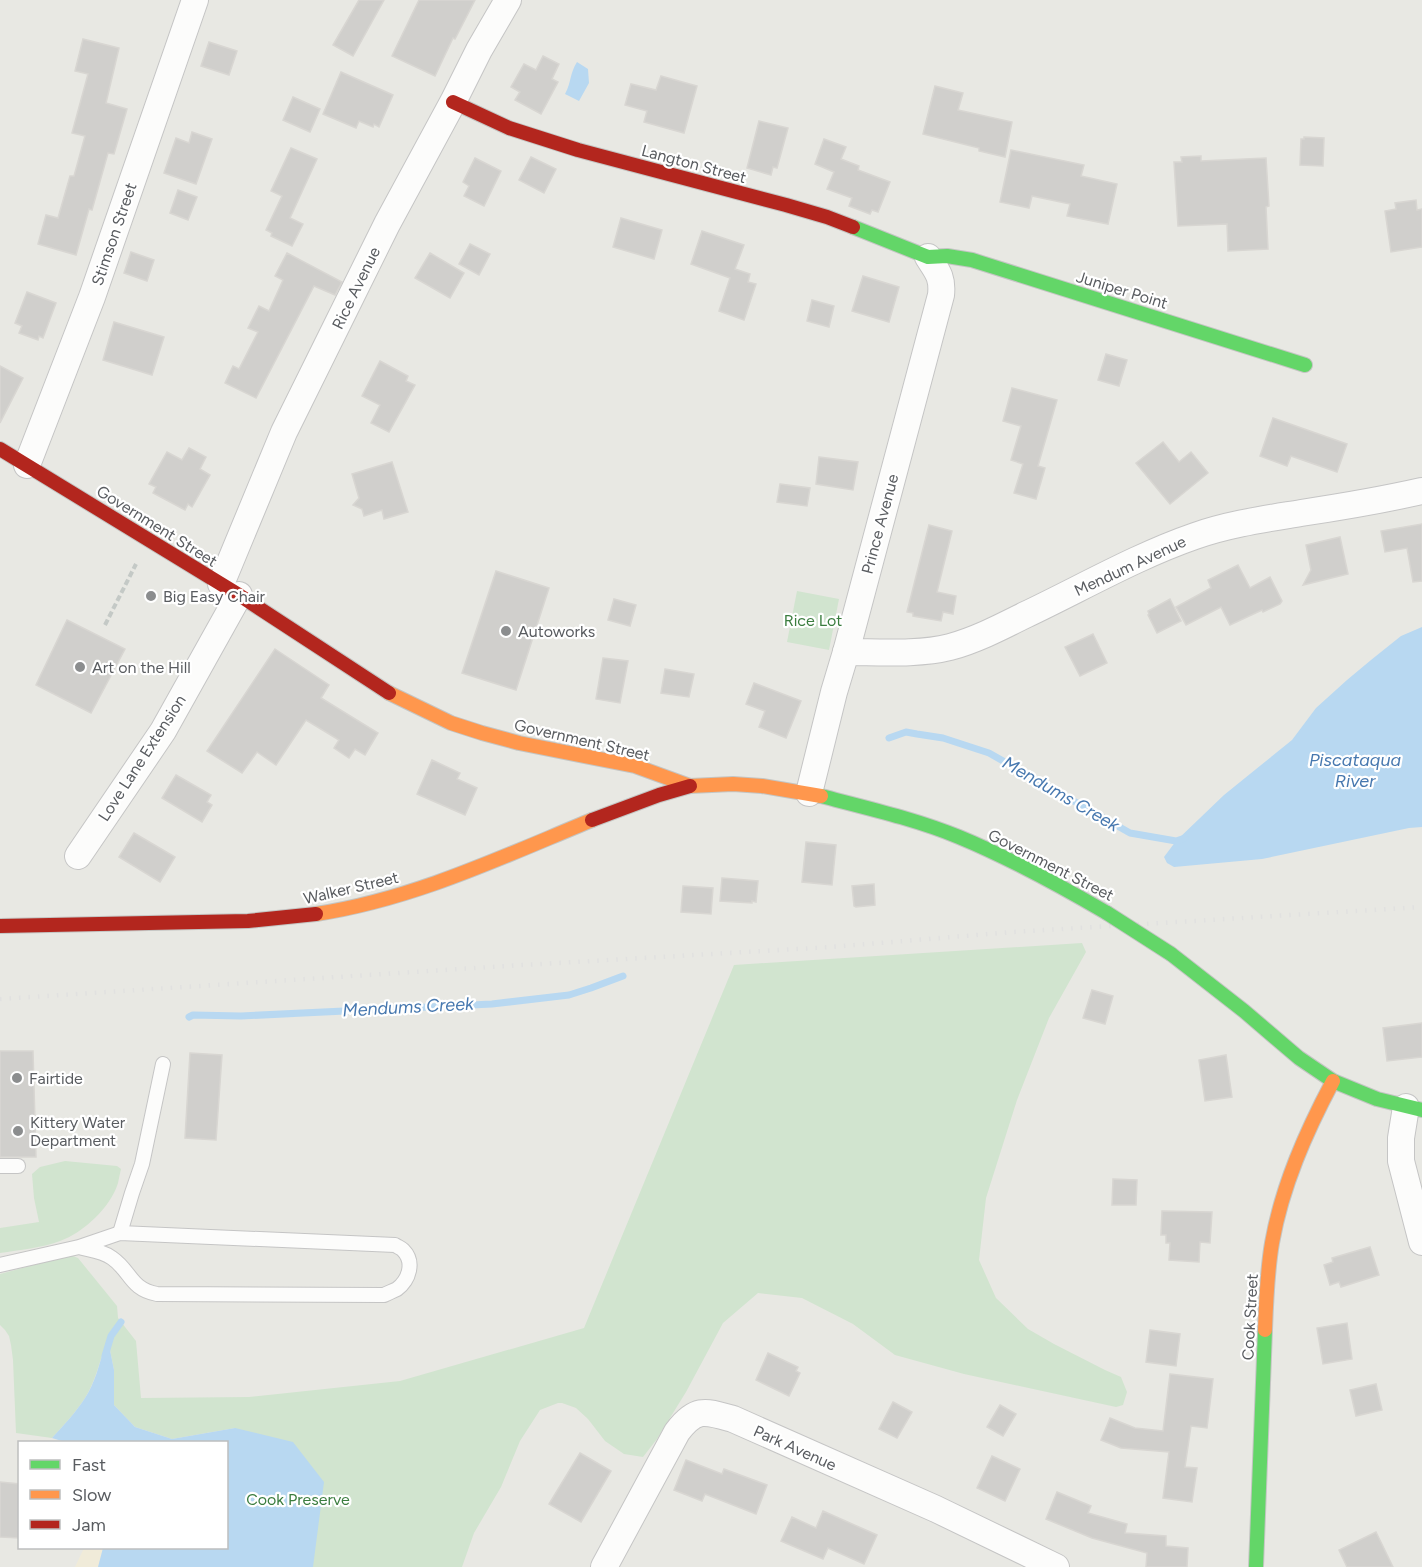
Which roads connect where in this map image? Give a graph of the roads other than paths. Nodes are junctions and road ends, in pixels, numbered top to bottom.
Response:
1 (195, 0) edge
2 (508, 0) edge
3 (453, 102) junction
4 (928, 257) junction
5 (1305, 365) dead end
6 (0, 449) edge
7 (27, 465) junction
8 (1422, 491) edge
9 (230, 590) junction
10 (846, 652) junction
11 (690, 786) junction
12 (809, 793) junction
13 (78, 856) dead end
14 (0, 926) edge
15 (163, 1064) dead end
16 (1333, 1081) junction
17 (1414, 1108) edge
18 (0, 1166) edge
19 (18, 1166) dead end
20 (120, 1233) junction
21 (1422, 1242) edge
22 (79, 1247) junction
23 (0, 1265) edge
24 (604, 1567) edge
25 (1056, 1567) edge
26 (1256, 1567) edge

1 - 7 street, Stimson Street
2 - 3 street, Rice Avenue
3 - 4 main road, Langton Street
3 - 9 street, Rice Avenue
4 - 5 main road, Juniper Point
4 - 10 street, Prince Avenue
6 - 7 main road, Government Street
7 - 9 main road, Government Street
8 - 10 street, Mendum Avenue
9 - 11 main road, Government Street
9 - 13 street, Love Lane Extension
10 - 12 street, Prince Avenue
11 - 12 main road, Government Street
11 - 14 main road, Walker Street
12 - 16 main road, Government Street, bridge
15 - 20 lane
16 - 17 main road, Government Street
16 - 26 main road, Cook Street
17 - 21 street
18 - 19 lane
20 - 22 lane
20 - 22 lane
22 - 23 lane
24 - 25 street, Park Avenue

